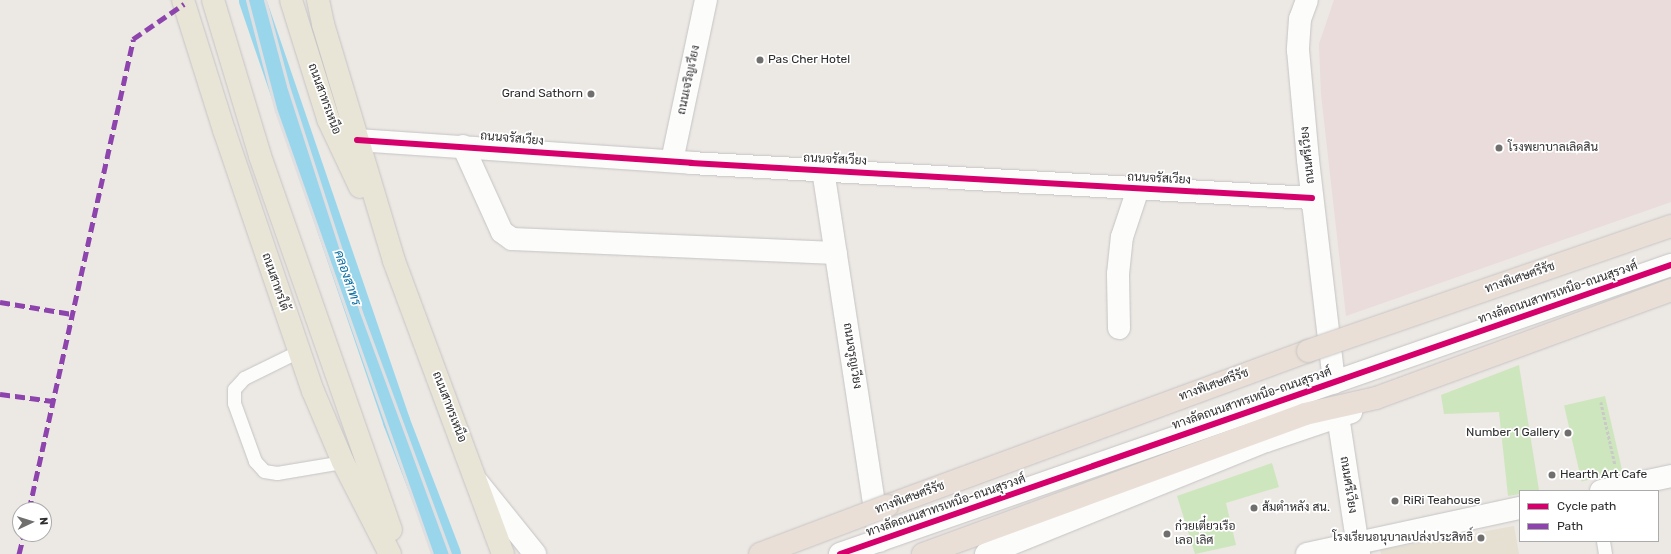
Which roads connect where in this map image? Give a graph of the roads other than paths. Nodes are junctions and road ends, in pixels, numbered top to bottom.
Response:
1 (183, 0) edge
2 (213, 0) edge
3 (291, 0) edge
4 (318, 0) edge
5 (706, 0) edge
6 (1307, 0) edge
7 (357, 140) junction
8 (463, 146) junction
9 (672, 161) junction
10 (823, 170) junction
11 (1138, 189) junction
12 (1312, 198) junction
13 (1671, 226) edge
14 (836, 253) junction
15 (394, 261) junction
16 (1671, 265) edge
17 (1671, 290) edge
18 (1671, 298) edge
19 (1119, 328) dead end
20 (299, 351) junction
21 (1334, 382) junction
22 (1338, 416) junction
23 (343, 462) junction
24 (1671, 476) edge
25 (476, 480) junction
26 (1610, 489) edge
27 (1519, 508) edge
28 (880, 541) junction
29 (1603, 542) edge
30 (1358, 549) edge
31 (390, 554) edge
32 (399, 554) edge
33 (503, 554) edge
34 (535, 554) edge
35 (760, 554) edge
36 (840, 554) edge
37 (923, 554) edge
38 (986, 554) edge
39 (1307, 554) edge
40 (1605, 554) edge

1 - 20 main road, ถนนสาทรใต้
2 - 32 main road
3 - 15 main road, ถนนสาทรเหนือ
4 - 7 main road, ถนนสาทรเหนือ
5 - 9 street, ถนนเจริญเวียง
6 - 12 street, ถนนศรีเวียง
7 - 8 street, ถนนจรัสเวียง
7 - 15 main road, ถนนสาทรเหนือ
8 - 9 street, ถนนจรัสเวียง
8 - 14 street
9 - 10 street, ถนนจรัสเวียง
10 - 11 street, ถนนจรัสเวียง
10 - 14 street, ถนนจรูญเวียง
11 - 12 street, ถนนจรัสเวียง
11 - 19 street
12 - 21 street, ถนนศรีเวียง
13 - 35 highway, ทางพิเศษศรีรัช, bridge
14 - 28 street, ถนนจรูญเวียง
15 - 25 main road, ถนนสาทรเหนือ
16 - 21 street, ทางลัดถนนสาทรเหนือ-ถนนสุรวงศ์
17 - 37 highway
18 - 22 street
20 - 23 main road, ถนนสาทรใต้
20 - 23 lane
21 - 28 street, ทางลัดถนนสาทรเหนือ-ถนนสุรวงศ์
22 - 30 street, ถนนศรีเวียง
22 - 38 street
23 - 31 main road, ถนนสาทรใต้
24 - 26 street
25 - 33 main road, ถนนสาทรเหนือ
25 - 34 street
27 - 30 street
28 - 36 street, ทางลัดถนนสาทรเหนือ-ถนนสุรวงศ์
29 - 40 lane
30 - 39 street

